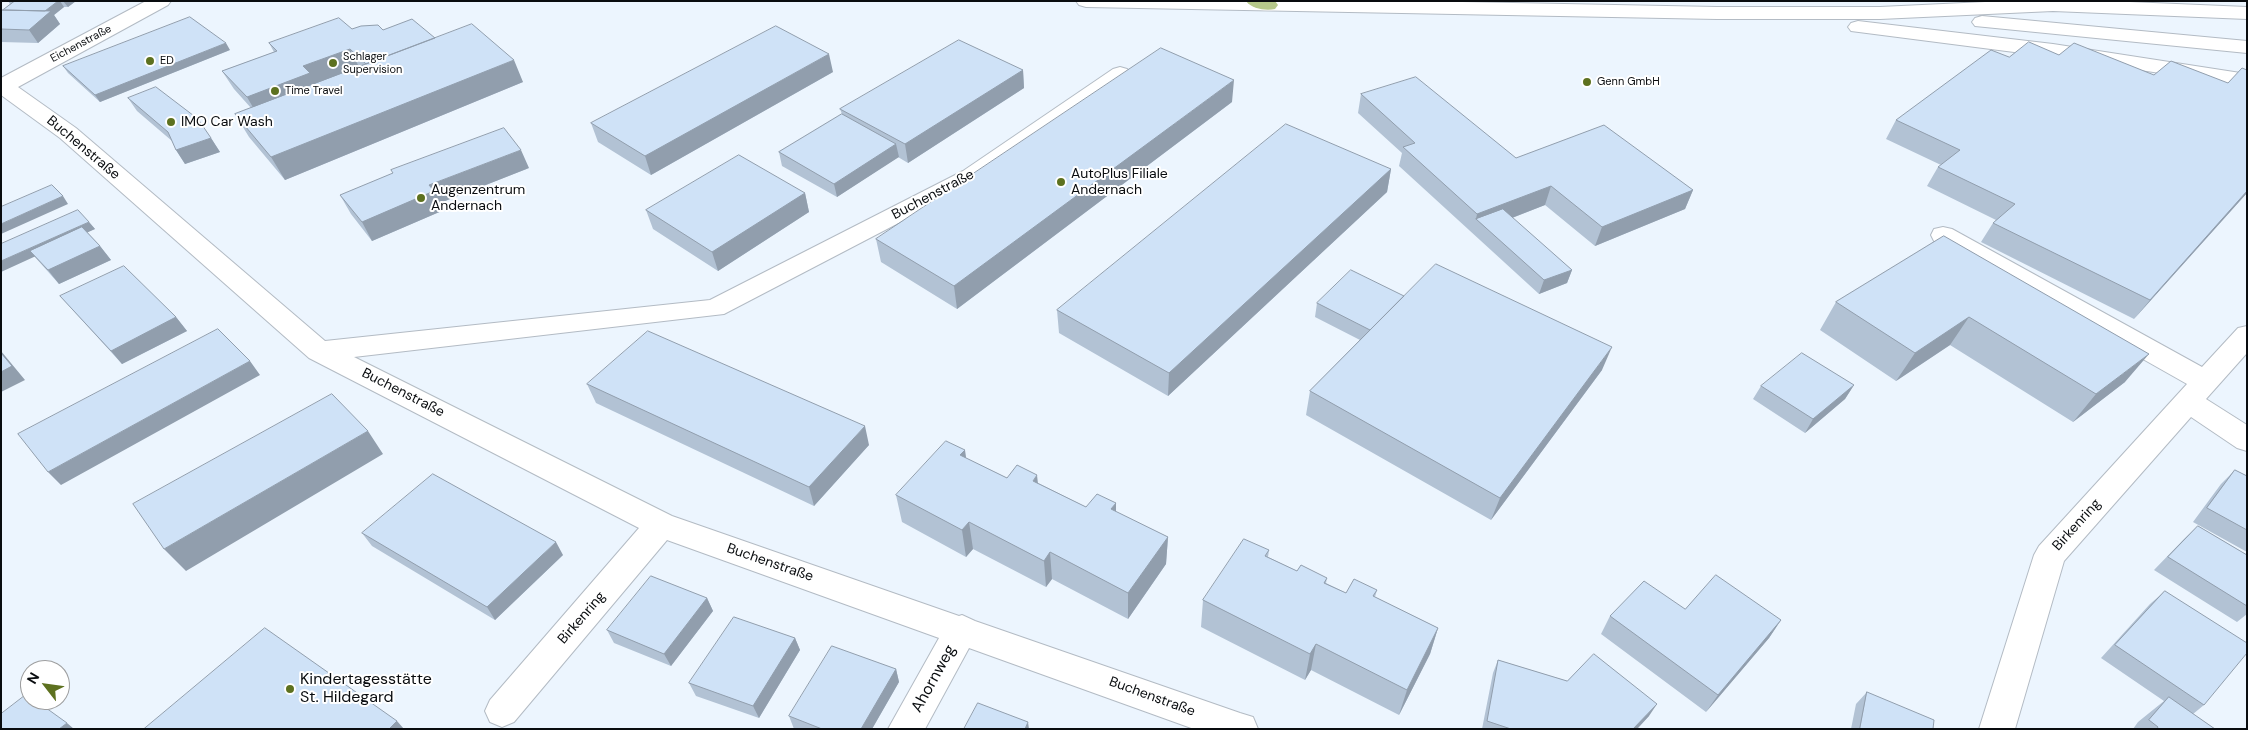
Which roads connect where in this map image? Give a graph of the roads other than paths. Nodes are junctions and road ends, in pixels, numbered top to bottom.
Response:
1 (161, 1) edge
2 (1086, 1) edge
3 (1262, 3) edge
4 (1717, 13) junction
5 (1880, 13) junction
6 (2247, 13) edge
7 (2247, 47) edge
8 (1120, 73) edge
9 (2247, 80) edge
10 (2, 86) edge
11 (1943, 234) edge
12 (2247, 335) edge
13 (319, 351) junction
14 (2198, 391) junction
15 (2247, 440) edge
16 (662, 525) junction
17 (962, 629) junction
18 (502, 711) dead end
19 (906, 729) edge
20 (1240, 729) edge
21 (1997, 729) edge

1 - 10 street, Eichenstraße
2 - 3 street
3 - 4 street
4 - 5 street
4 - 9 street
5 - 6 street
5 - 7 street
8 - 13 street, Buchenstraße
10 - 13 street, Buchenstraße
11 - 14 street
12 - 14 street, Birkenring
13 - 16 street, Buchenstraße
14 - 15 street
14 - 21 street, Birkenring
16 - 17 street, Buchenstraße
16 - 18 street, Birkenring
17 - 19 street, Ahornweg
17 - 20 street, Buchenstraße

